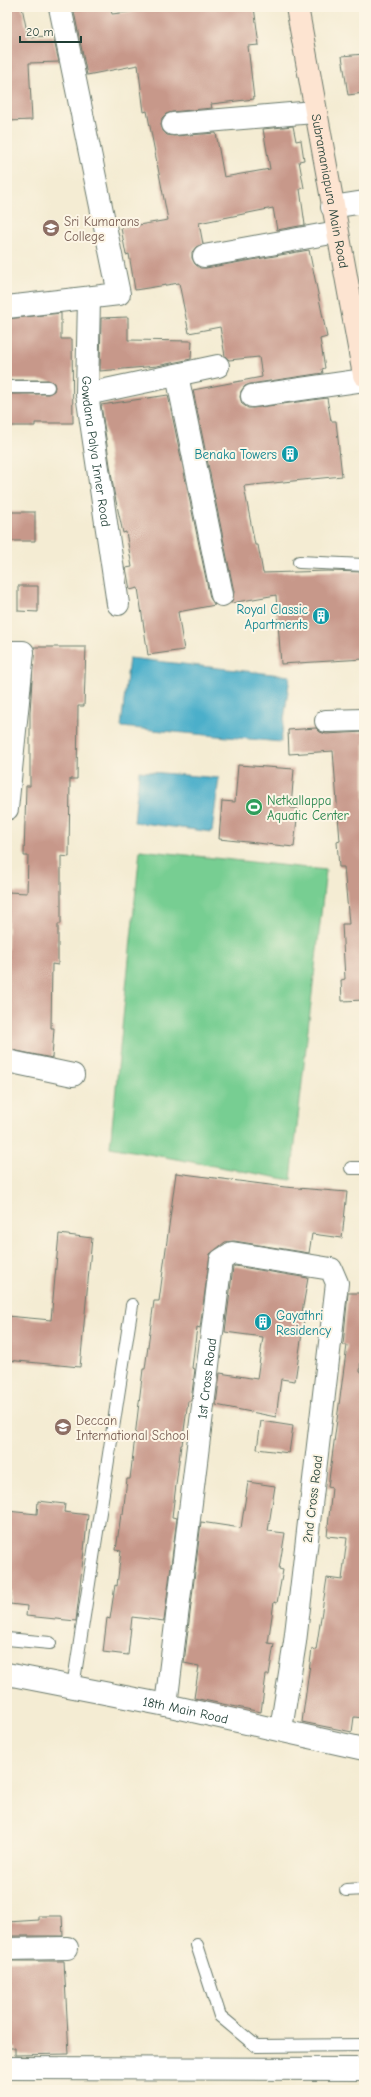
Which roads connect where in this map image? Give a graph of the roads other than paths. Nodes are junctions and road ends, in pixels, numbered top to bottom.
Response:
1 (60, 7) edge
2 (297, 7) edge
3 (314, 112) junction
4 (173, 124) dead end
5 (364, 202) edge
6 (332, 208) junction
7 (337, 232) junction
8 (204, 256) dead end
9 (89, 298) junction
10 (7, 307) edge
11 (218, 366) dead end
12 (177, 375) junction
13 (364, 375) edge
14 (364, 380) edge
15 (7, 387) edge
16 (48, 387) dead end
17 (86, 394) junction
18 (252, 396) dead end
19 (299, 562) dead end
20 (364, 565) edge
21 (222, 595) dead end
22 (118, 604) dead end
23 (7, 652) edge
24 (364, 720) edge
25 (326, 721) dead end
26 (7, 809) edge
27 (7, 1062) edge
28 (73, 1075) dead end
29 (351, 1168) dead end
30 (364, 1168) edge
31 (331, 1269) joint
32 (132, 1305) dead end
33 (7, 1639) edge
34 (50, 1643) dead end
35 (7, 1674) edge
36 (73, 1687) junction
37 (166, 1705) junction
38 (281, 1729) junction
39 (364, 1749) edge
40 (364, 1889) edge
41 (346, 1890) dead end
42 (197, 1945) dead end
43 (67, 1948) dead end
44 (7, 1949) edge
45 (364, 2045) edge
46 (7, 2068) edge
47 (364, 2069) edge

1 - 9 street
2 - 3 main road, Subramaniapura Main Road
3 - 4 street
3 - 6 main road, Subramaniapura Main Road
5 - 6 street
6 - 7 main road, Subramaniapura Main Road
7 - 8 street
7 - 13 main road, Subramaniapura Main Road
9 - 10 street
9 - 17 street, Gowdana Palya Inner Road
11 - 12 street
12 - 17 street
12 - 21 street
14 - 18 street
15 - 16 lane
17 - 22 street, Gowdana Palya Inner Road
19 - 20 lane
23 - 26 street
24 - 25 street
27 - 28 street
29 - 30 lane
31 - 37 street, 1st Cross Road
31 - 38 street, 2nd Cross Road
32 - 36 lane
33 - 34 lane
35 - 36 street, 18th Main Road
36 - 37 street, 18th Main Road
37 - 38 street, 18th Main Road
38 - 39 street, 18th Main Road
40 - 41 lane
42 - 45 lane
43 - 44 street
46 - 47 street

